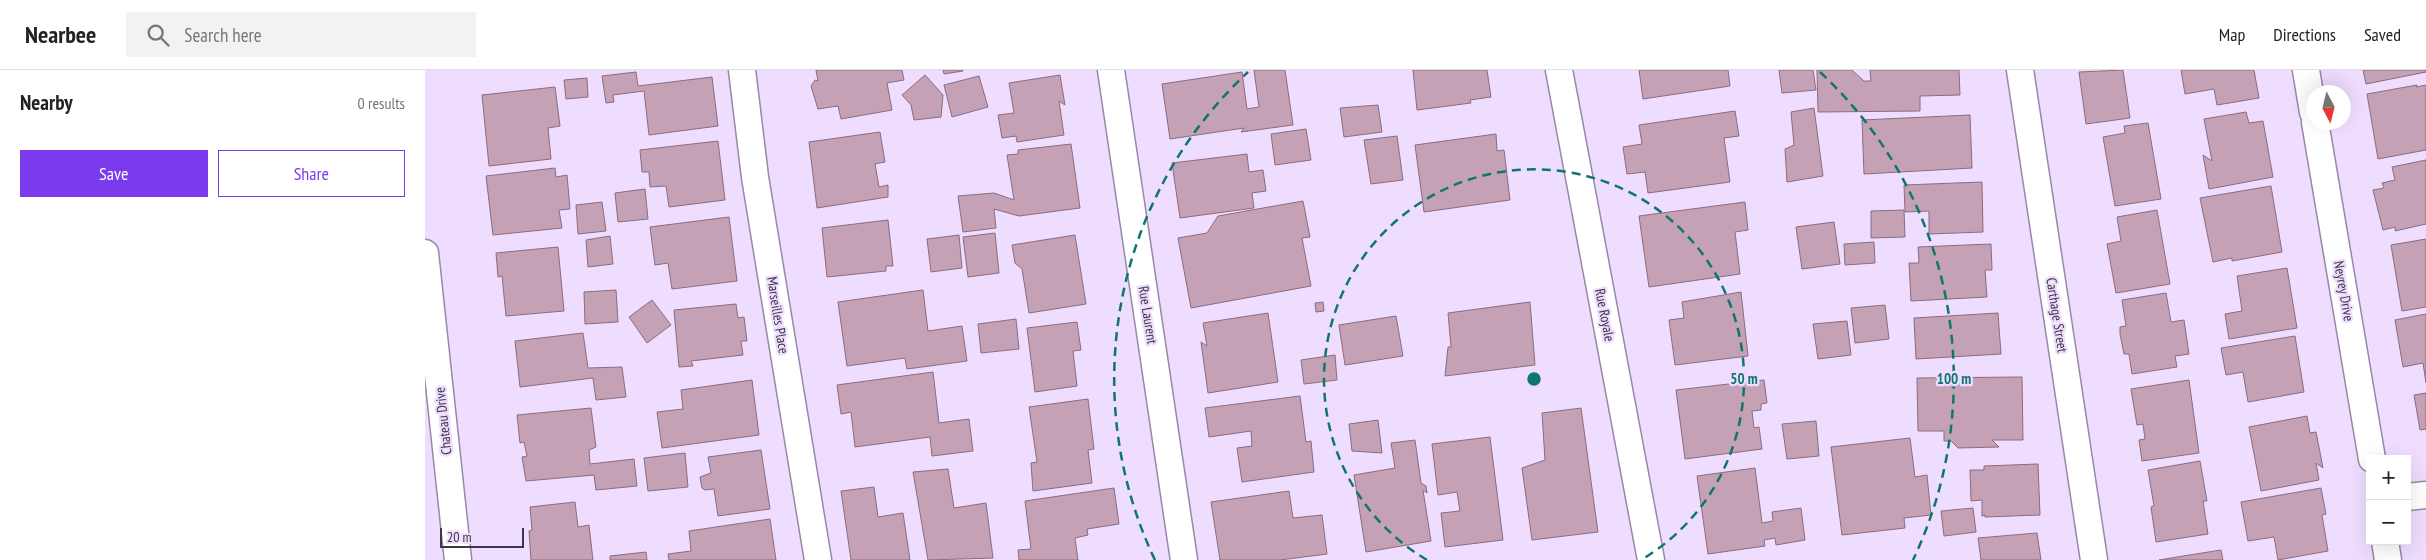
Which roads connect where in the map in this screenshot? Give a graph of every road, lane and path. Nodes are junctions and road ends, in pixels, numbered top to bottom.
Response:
1 (742, 70) edge
2 (1111, 70) edge
3 (1559, 70) edge
4 (2020, 70) edge
5 (2306, 70) edge
6 (2308, 85) edge
7 (2316, 130) edge
8 (425, 253) edge
9 (2371, 455) edge
10 (2426, 494) edge
11 (2411, 496) edge
12 (2386, 545) edge
13 (458, 560) edge
14 (818, 560) edge
15 (1185, 560) edge
16 (1651, 560) edge
17 (2094, 560) edge
18 (2389, 560) edge

1 - 14 street, Marseilles Place
2 - 15 street, Rue Laurent
3 - 16 street, Rue Royale
4 - 17 street, Carthage Street
5 - 6 street
7 - 9 street, Neyrey Drive
8 - 13 street, Chateau Drive
10 - 11 street
12 - 18 street

